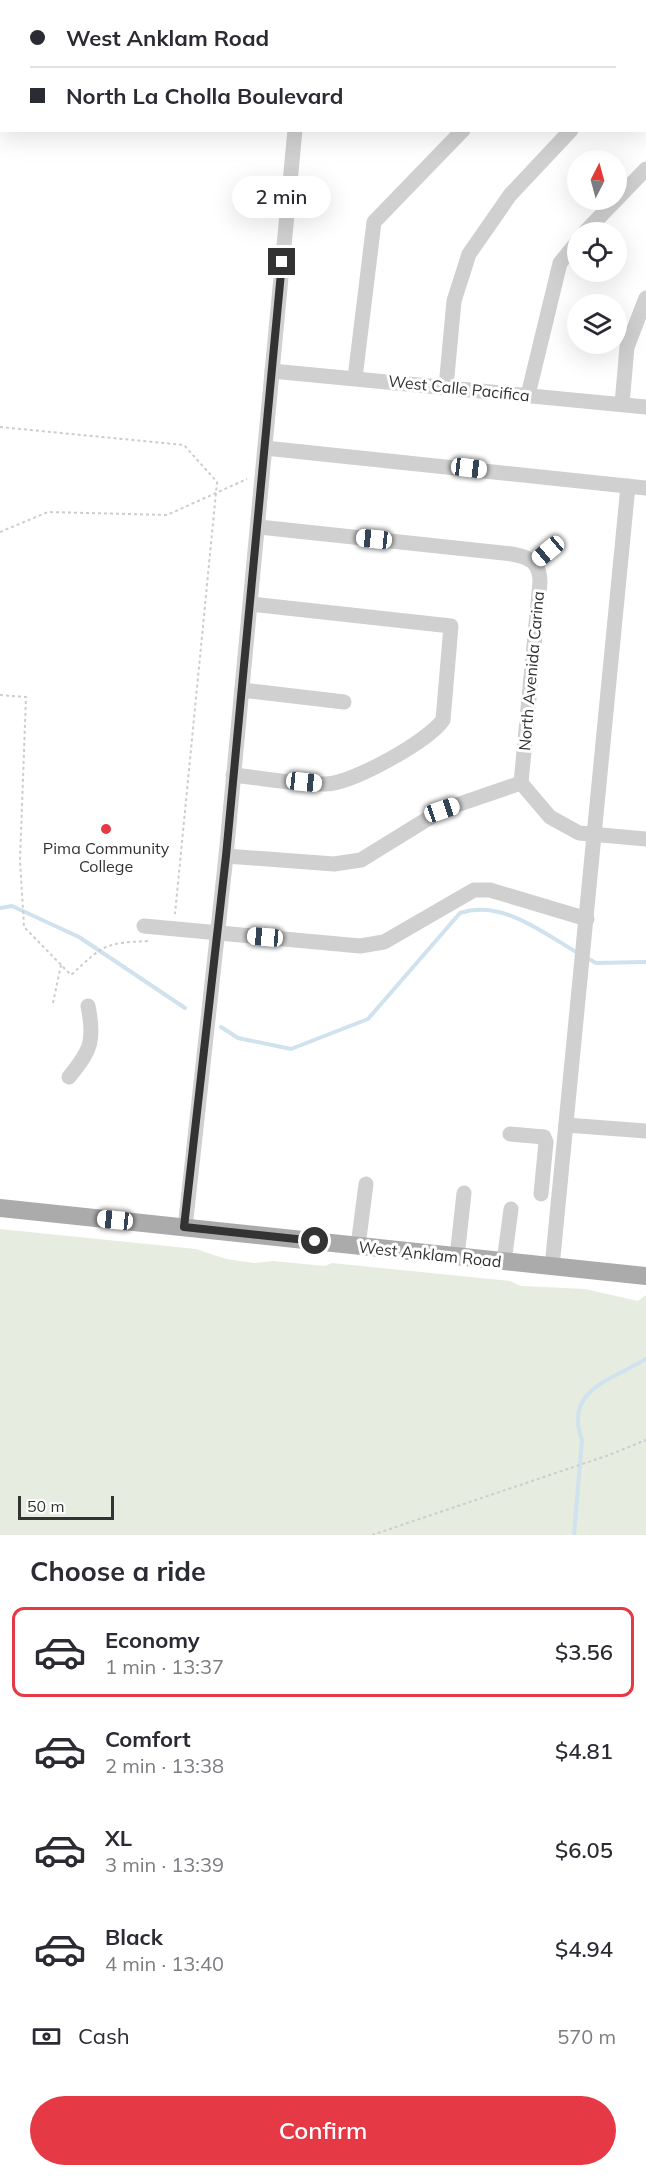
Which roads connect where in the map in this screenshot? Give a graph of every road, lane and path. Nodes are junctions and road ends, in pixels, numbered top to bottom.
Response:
1 (295, 132) edge
2 (461, 132) edge
3 (569, 132) edge
4 (646, 169) edge
5 (595, 222) edge
6 (567, 254) edge
7 (646, 298) edge
8 (272, 371) junction
9 (355, 378) junction
10 (446, 387) junction
11 (528, 395) junction
12 (622, 404) junction
13 (646, 407) edge
14 (0, 427) edge
15 (266, 448) junction
16 (248, 479) dead end
17 (628, 486) junction
18 (646, 488) edge
19 (216, 493) junction
20 (259, 527) junction
21 (0, 532) edge
22 (548, 551) dead end
23 (533, 561) junction
24 (251, 604) junction
25 (242, 690) junction
26 (0, 695) edge
27 (344, 702) dead end
28 (233, 775) junction
29 (521, 783) junction
30 (595, 835) junction
31 (646, 839) edge
32 (226, 856) junction
33 (587, 919) junction
34 (144, 926) dead end
35 (170, 928) junction
36 (217, 933) junction
37 (154, 941) dead end
38 (61, 965) junction
39 (53, 1003) dead end
40 (88, 1006) dead end
41 (69, 1077) dead end
42 (566, 1125) junction
43 (646, 1131) edge
44 (510, 1134) dead end
45 (366, 1184) dead end
46 (464, 1193) dead end
47 (541, 1194) dead end
48 (0, 1208) edge
49 (511, 1209) dead end
50 (184, 1227) junction
51 (358, 1246) junction
52 (457, 1257) junction
53 (504, 1262) junction
54 (552, 1267) junction
55 (646, 1276) edge
56 (646, 1440) edge
57 (372, 1535) edge

1 - 8 street
2 - 9 street
3 - 10 street
4 - 5 street
6 - 11 street
7 - 12 street
8 - 9 street, West Calle Pacifica
8 - 15 street
9 - 10 street, West Calle Pacifica
10 - 11 street, West Calle Pacifica
11 - 12 street, West Calle Pacifica
12 - 13 street, West Calle Pacifica
14 - 19 path
15 - 17 street
15 - 20 street
16 - 19 path
17 - 18 street
17 - 30 street
19 - 21 path
19 - 35 path
20 - 23 street
20 - 24 street
22 - 23 street
23 - 29 street, North Avenida Carina
24 - 25 street
24 - 28 street
25 - 27 street
25 - 28 street
26 - 38 path
28 - 32 street
29 - 30 street
29 - 32 street
30 - 31 street
30 - 33 street
32 - 36 street
33 - 36 street
33 - 42 street
34 - 35 street
35 - 36 street
36 - 50 street
37 - 38 path
38 - 39 path
40 - 41 street
42 - 43 street
42 - 54 street
44 - 47 street
45 - 51 street
46 - 52 street
48 - 50 main road, West Anklam Road
49 - 53 street
50 - 51 main road, West Anklam Road
51 - 52 main road, West Anklam Road
52 - 53 main road, West Anklam Road
53 - 54 main road, West Anklam Road
54 - 55 main road, West Anklam Road
56 - 57 path

